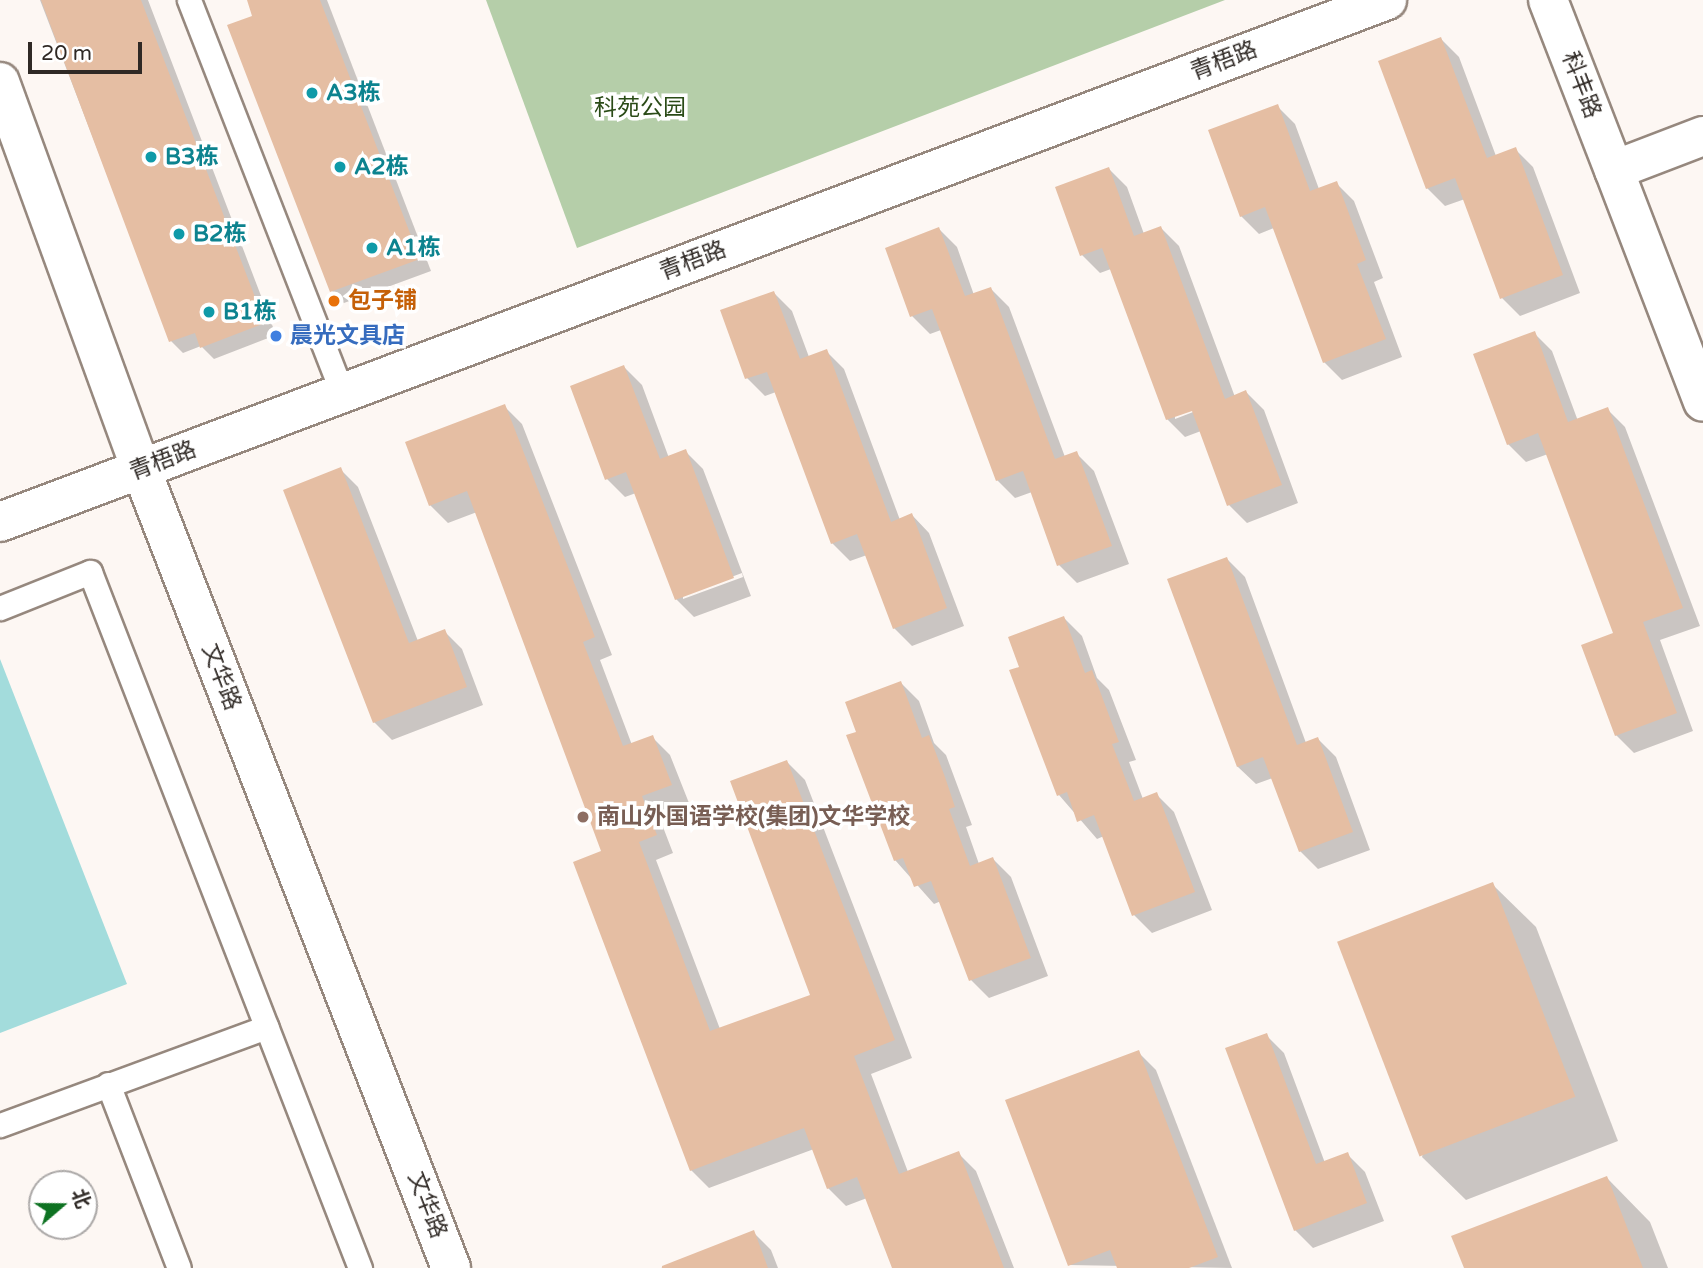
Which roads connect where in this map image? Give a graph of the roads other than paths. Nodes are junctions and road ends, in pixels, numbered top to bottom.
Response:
1 (189, 0) edge
2 (1387, 0) edge
3 (1548, 0) edge
4 (0, 82) edge
5 (8, 134) edge
6 (1703, 136) edge
7 (1614, 170) junction
8 (342, 393) junction
9 (1703, 402) edge
10 (141, 469) junction
11 (0, 522) edge
12 (0, 608) edge
13 (267, 1027) junction
14 (108, 1084) junction
15 (0, 1125) edge
16 (179, 1268) edge
17 (360, 1268) edge
18 (451, 1268) edge

1 - 8 lane
2 - 8 street, 青梧路
3 - 7 street, 科丰路
4 - 5 street, 文华路
5 - 10 street, 文华路
6 - 7 street
7 - 9 street, 科丰路
8 - 10 street, 青梧路
10 - 11 street, 青梧路
10 - 18 street, 文华路
12 - 13 lane
13 - 14 lane
13 - 17 lane
14 - 15 lane
14 - 16 lane

